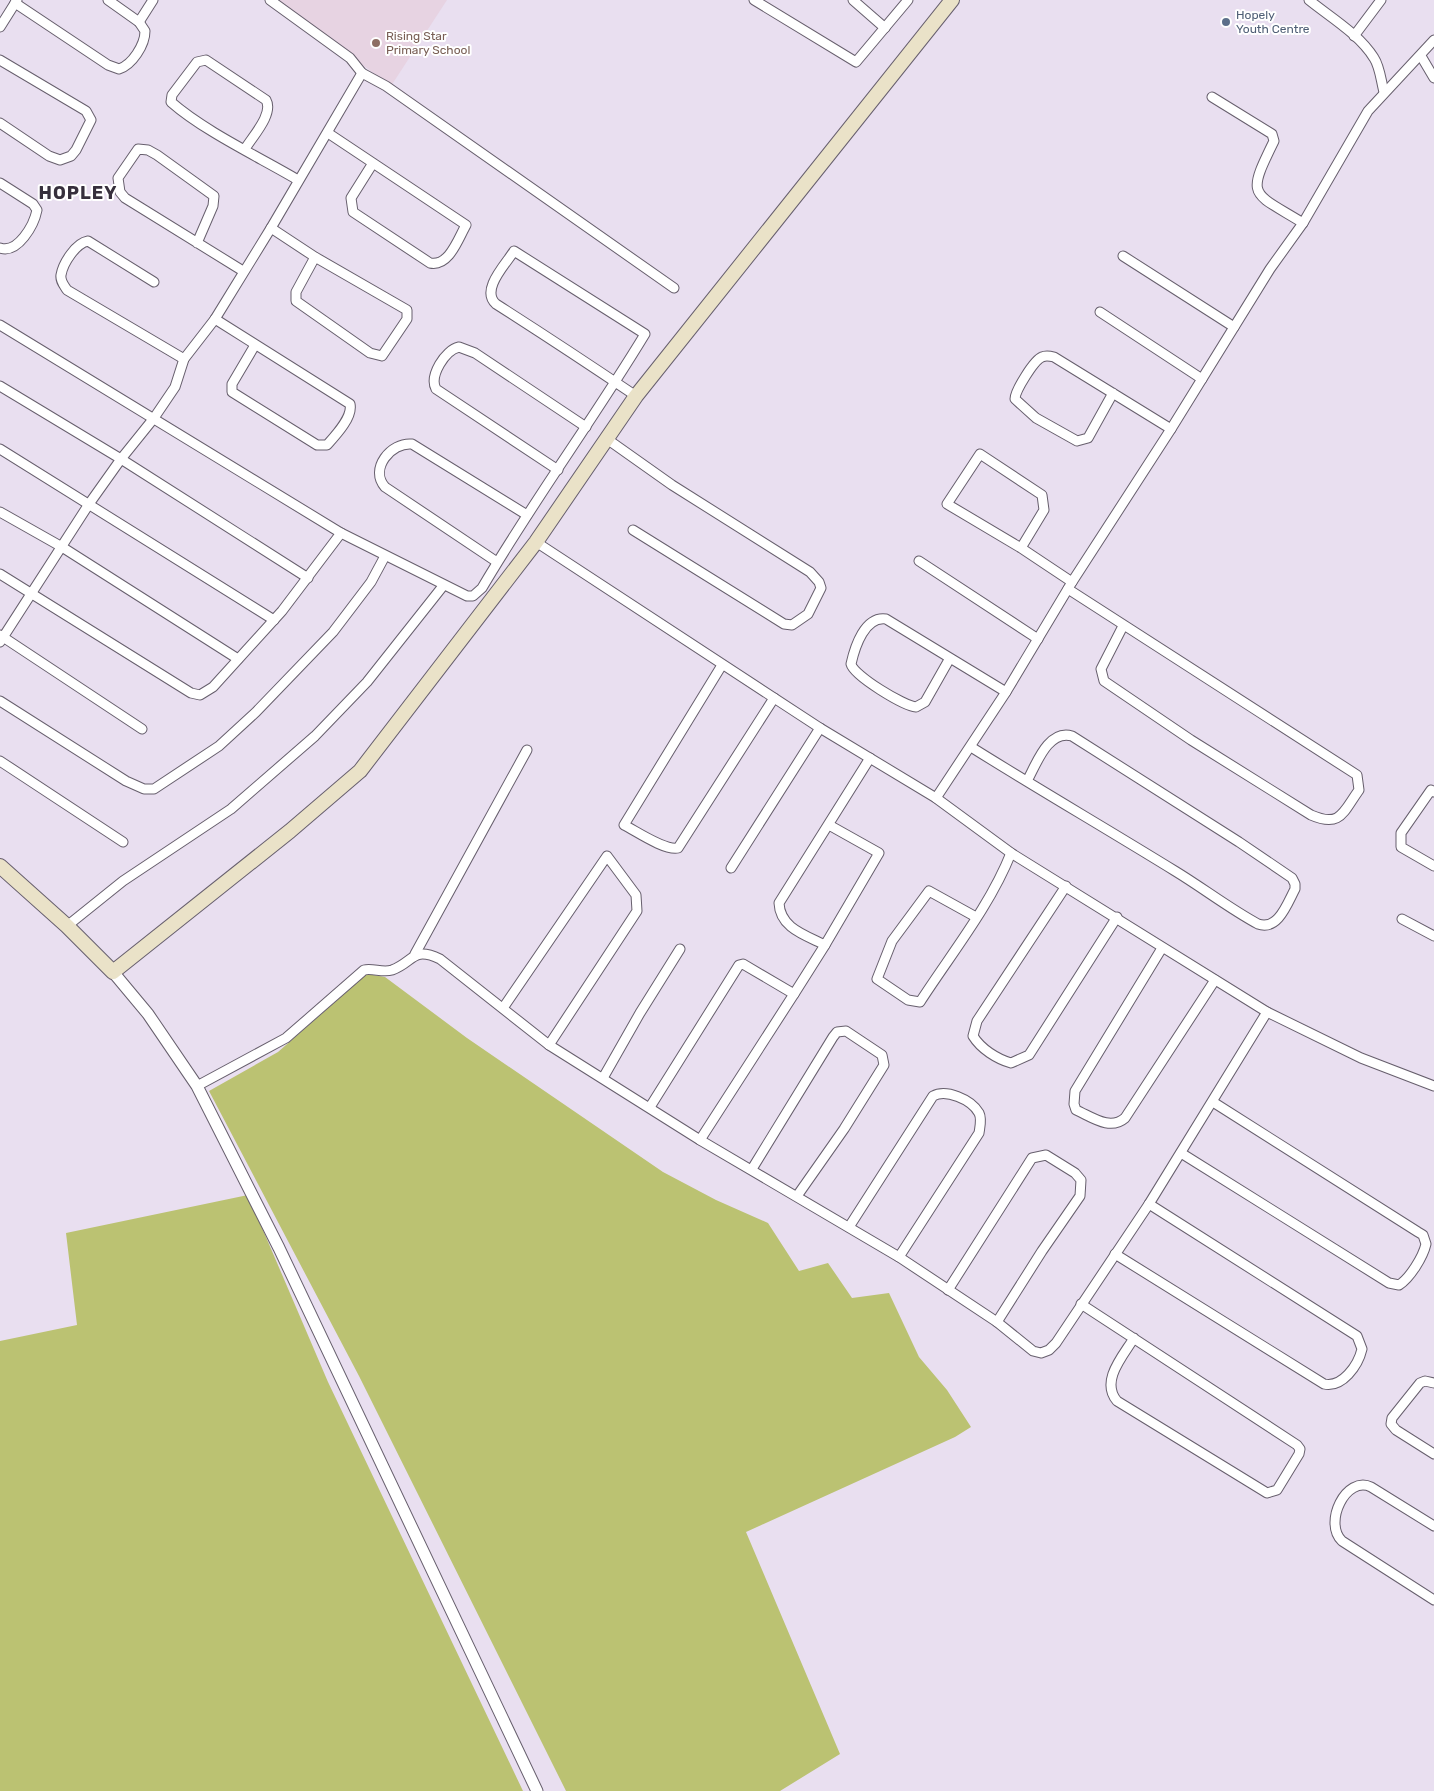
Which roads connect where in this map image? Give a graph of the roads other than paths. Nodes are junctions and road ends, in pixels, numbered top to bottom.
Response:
1 (108, 0) edge
2 (153, 0) edge
3 (270, 0) edge
4 (754, 0) edge
5 (852, 0) edge
6 (908, 0) edge
7 (952, 0) edge
8 (1309, 0) edge
9 (1381, 0) edge
10 (16, 2) edge
11 (139, 22) junction
12 (0, 27) edge
13 (885, 28) junction
14 (1354, 36) junction
15 (1434, 40) edge
16 (1421, 56) junction
17 (0, 60) edge
18 (362, 73) junction
19 (1434, 78) edge
20 (1384, 92) junction
21 (1212, 97) dead end
22 (0, 123) edge
23 (328, 133) junction
24 (245, 149) junction
25 (373, 163) junction
26 (298, 180) junction
27 (0, 183) edge
28 (1303, 223) junction
29 (271, 228) junction
30 (196, 243) junction
31 (0, 248) edge
32 (1123, 256) dead end
33 (315, 257) junction
34 (243, 271) junction
35 (154, 282) dead end
36 (674, 288) dead end
37 (1100, 312) dead end
38 (215, 319) junction
39 (0, 325) edge
40 (1234, 327) junction
41 (255, 345) junction
42 (184, 359) junction
43 (1202, 379) junction
44 (616, 382) junction
45 (0, 386) edge
46 (1113, 393) junction
47 (636, 396) junction
48 (154, 418) junction
49 (586, 427) junction
50 (1171, 429) junction
51 (607, 439) junction
52 (0, 449) edge
53 (121, 459) junction
54 (558, 470) junction
55 (89, 504) junction
56 (0, 512) edge
57 (527, 515) junction
58 (633, 530) dead end
59 (340, 533) junction
60 (536, 542) junction
61 (62, 547) junction
62 (1021, 548) junction
63 (385, 556) junction
64 (918, 561) dead end
65 (497, 562) junction
66 (0, 574) edge
67 (308, 578) junction
68 (443, 586) junction
69 (1070, 586) junction
70 (32, 595) junction
71 (274, 620) junction
72 (1123, 626) junction
73 (1, 638) edge
74 (1038, 639) junction
75 (950, 658) junction
76 (238, 659) junction
77 (722, 665) junction
78 (1006, 692) junction
79 (774, 698) junction
80 (0, 701) edge
81 (820, 728) junction
82 (142, 729) dead end
83 (971, 747) junction
84 (527, 750) dead end
85 (870, 758) junction
86 (0, 761) edge
87 (1027, 781) junction
88 (1434, 792) edge
89 (936, 798) junction
90 (829, 825) junction
91 (124, 842) dead end
92 (1011, 852) junction
93 (0, 866) edge
94 (1434, 866) edge
95 (731, 868) dead end
96 (1066, 886) junction
97 (976, 916) junction
98 (1117, 917) junction
99 (1402, 919) dead end
100 (67, 926) junction
101 (1434, 936) edge
102 (825, 945) junction
103 (1162, 948) junction
104 (680, 949) dead end
105 (415, 954) junction
106 (113, 972) junction
107 (1215, 980) junction
108 (794, 994) junction
109 (503, 1008) junction
110 (1266, 1012) junction
111 (549, 1045) junction
112 (602, 1078) junction
113 (197, 1086) junction
114 (1434, 1086) edge
115 (1212, 1102) junction
116 (650, 1107) junction
117 (700, 1140) junction
118 (1181, 1153) junction
119 (752, 1169) junction
120 (797, 1196) junction
121 (1150, 1204) junction
122 (849, 1227) junction
123 (1115, 1254) junction
124 (899, 1257) junction
125 (948, 1290) junction
126 (1081, 1304) junction
127 (997, 1322) junction
128 (1134, 1338) junction
129 (1434, 1383) edge
130 (1434, 1454) edge
131 (1434, 1526) edge
132 (1434, 1600) edge
133 (537, 1791) edge

1 - 11 street
2 - 11 street
3 - 18 street
4 - 13 street
5 - 13 street
6 - 13 street
7 - 47 main road
8 - 14 street
9 - 14 street
10 - 11 street
10 - 12 street
14 - 20 street
15 - 16 street
16 - 19 street
16 - 20 street
17 - 22 street
18 - 23 street
18 - 36 street
20 - 28 street
21 - 28 street
23 - 25 street
23 - 26 street
24 - 24 street
24 - 26 street
25 - 25 street
26 - 29 street
27 - 31 street
28 - 40 street
29 - 33 street
29 - 34 street
30 - 30 street
30 - 34 street
32 - 40 street
33 - 33 street
34 - 38 street
35 - 42 street
37 - 43 street
38 - 41 street
38 - 42 street
39 - 48 street
40 - 43 street
41 - 41 street
42 - 48 street
43 - 50 street
44 - 44 street
44 - 47 street
44 - 49 street
45 - 53 street
46 - 46 street
46 - 50 street
47 - 51 main road
48 - 53 street
48 - 59 street
49 - 54 street
49 - 54 street
50 - 69 street
51 - 58 street
51 - 60 main road
52 - 55 street
53 - 55 street
53 - 67 street
54 - 57 street
55 - 61 street
55 - 71 street
56 - 61 street
57 - 65 street
57 - 65 street
59 - 63 street
59 - 67 street
60 - 77 street
60 - 106 main road
61 - 70 street
61 - 76 street
62 - 62 street
62 - 69 street
63 - 68 street
63 - 80 street
64 - 74 street
65 - 68 street
66 - 70 street
67 - 71 street
68 - 100 street
69 - 72 street
69 - 74 street
70 - 73 street
70 - 76 street
71 - 76 street
72 - 72 street
73 - 82 street
74 - 78 street
75 - 75 street
75 - 78 street
77 - 79 street
77 - 79 street
78 - 83 street
79 - 81 street
81 - 85 street
81 - 95 street
83 - 87 street
83 - 89 street
84 - 105 street
85 - 89 street
85 - 90 street
86 - 91 street
87 - 87 street
88 - 94 street
89 - 92 street
90 - 102 street
90 - 102 street
92 - 96 street
92 - 97 street
93 - 100 main road
96 - 98 street
96 - 98 street
97 - 97 street
98 - 103 street
99 - 101 street
100 - 106 main road
102 - 108 street
103 - 107 street
103 - 107 street
104 - 112 street
105 - 109 street
105 - 113 street
106 - 113 street
107 - 110 street
108 - 116 street
108 - 117 street
109 - 111 street
109 - 111 street
110 - 114 street
110 - 115 street
111 - 112 street
112 - 116 street
113 - 133 street
115 - 118 street
115 - 118 street
116 - 117 street
117 - 119 street
118 - 121 street
119 - 120 street
119 - 120 street
120 - 122 street
121 - 123 street
121 - 123 street
122 - 124 street
122 - 124 street
123 - 126 street
124 - 125 street
125 - 127 street
125 - 127 street
126 - 127 street
126 - 128 street
128 - 128 street
129 - 130 street
131 - 132 street

